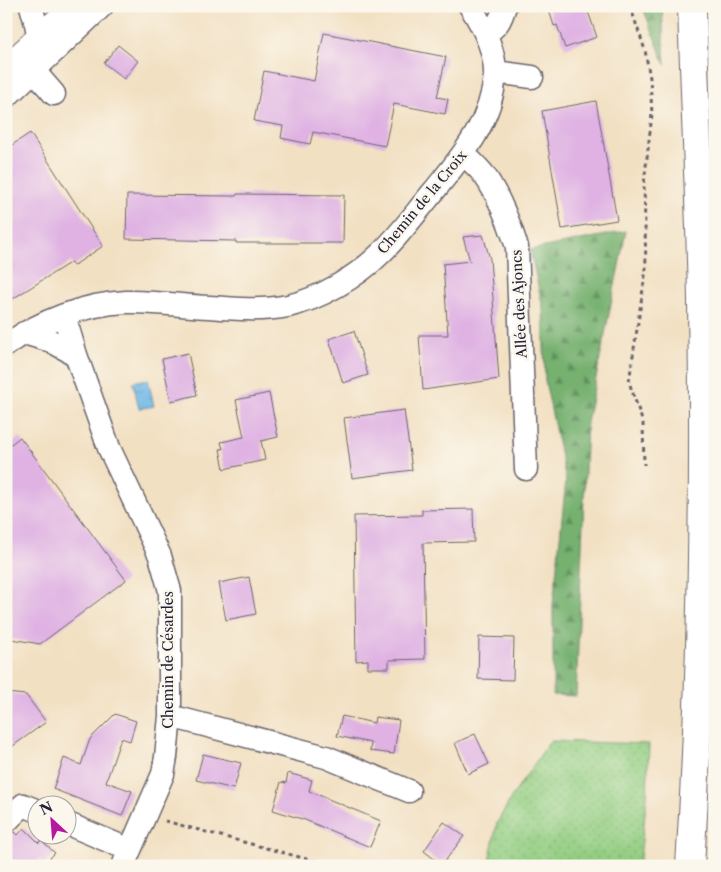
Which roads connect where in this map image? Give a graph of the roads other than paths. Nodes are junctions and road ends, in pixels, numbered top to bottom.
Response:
1 (30, 6) edge
2 (76, 6) edge
3 (102, 6) edge
4 (470, 6) edge
5 (505, 6) edge
6 (692, 6) edge
7 (485, 33) junction
8 (39, 39) junction
9 (6, 70) edge
10 (34, 71) junction
11 (495, 72) junction
12 (532, 77) dead end
13 (54, 94) dead end
14 (6, 97) edge
15 (464, 154) junction
16 (64, 315) junction
17 (15, 339) edge
18 (76, 355) junction
19 (526, 470) dead end
20 (170, 716) junction
21 (409, 791) dead end
22 (28, 807) edge
23 (6, 822) edge
24 (78, 830) edge
25 (127, 858) edge
26 (690, 866) edge

1 - 8 street
2 - 8 main road
3 - 10 street
4 - 7 street, Chemin de la Croix
5 - 7 street
6 - 26 main road
7 - 11 street, Chemin de la Croix
8 - 9 main road
10 - 13 street
10 - 14 street
11 - 12 street
11 - 15 street, Chemin de la Croix
15 - 16 street, Chemin de la Croix
15 - 19 street, Allée des Ajoncs
16 - 17 street, Chemin de la Croix
16 - 18 street, Chemin de Césardes
17 - 18 street
18 - 20 street, Chemin de Césardes
20 - 21 street
20 - 25 street, Chemin de Césardes
22 - 23 street
24 - 25 street

